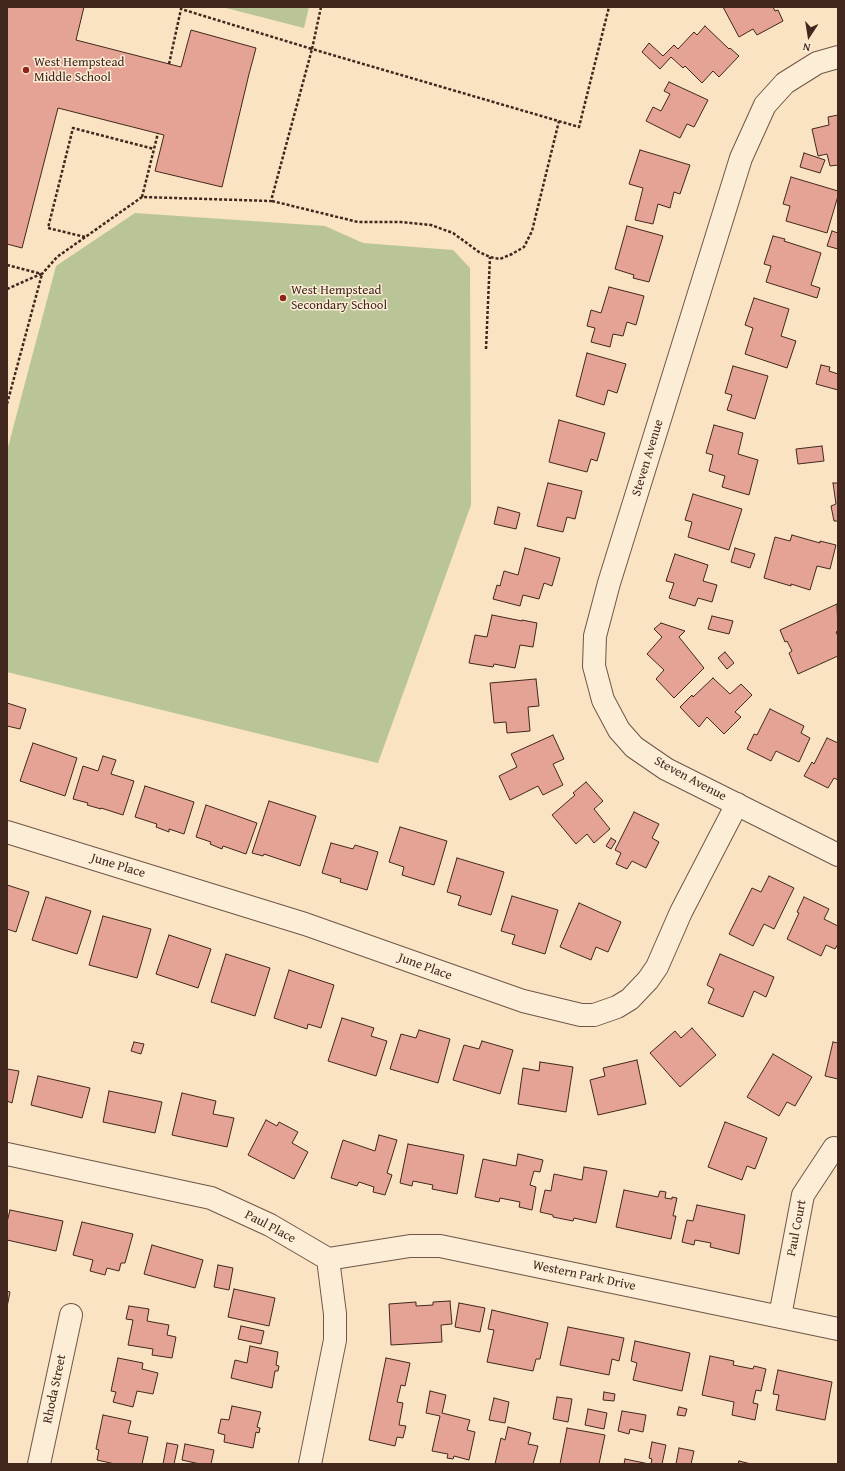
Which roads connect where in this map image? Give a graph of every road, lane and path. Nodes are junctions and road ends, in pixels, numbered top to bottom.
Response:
1 (321, 7) edge
2 (609, 7) edge
3 (182, 8) edge
4 (312, 49) junction
5 (838, 57) edge
6 (169, 64) dead end
7 (559, 121) junction
8 (158, 133) dead end
9 (154, 148) junction
10 (142, 197) junction
11 (272, 201) junction
12 (85, 237) junction
13 (490, 257) junction
14 (7, 266) edge
15 (42, 274) junction
16 (7, 290) edge
17 (486, 349) dead end
18 (7, 404) edge
19 (737, 804) junction
20 (7, 832) edge
21 (838, 855) edge
22 (834, 1148) dead end
23 (7, 1154) edge
24 (328, 1259) junction
25 (71, 1315) dead end
26 (780, 1316) junction
27 (838, 1329) edge
28 (39, 1464) edge
29 (310, 1464) edge

1 - 4 path
2 - 7 path
3 - 4 path
3 - 6 path
4 - 7 path
4 - 11 path
5 - 19 street, Steven Avenue
7 - 13 path
8 - 9 path
9 - 10 path
9 - 12 path
10 - 11 path
10 - 12 path
11 - 13 path
12 - 15 path
13 - 17 path
14 - 15 path
15 - 16 path
15 - 18 path
19 - 20 street, June Place
19 - 21 street, Steven Avenue
22 - 26 street, Paul Court
23 - 24 street, Paul Place
24 - 26 street, Western Park Drive
24 - 29 street
25 - 28 street, Rhoda Street
26 - 27 street, Western Park Drive

